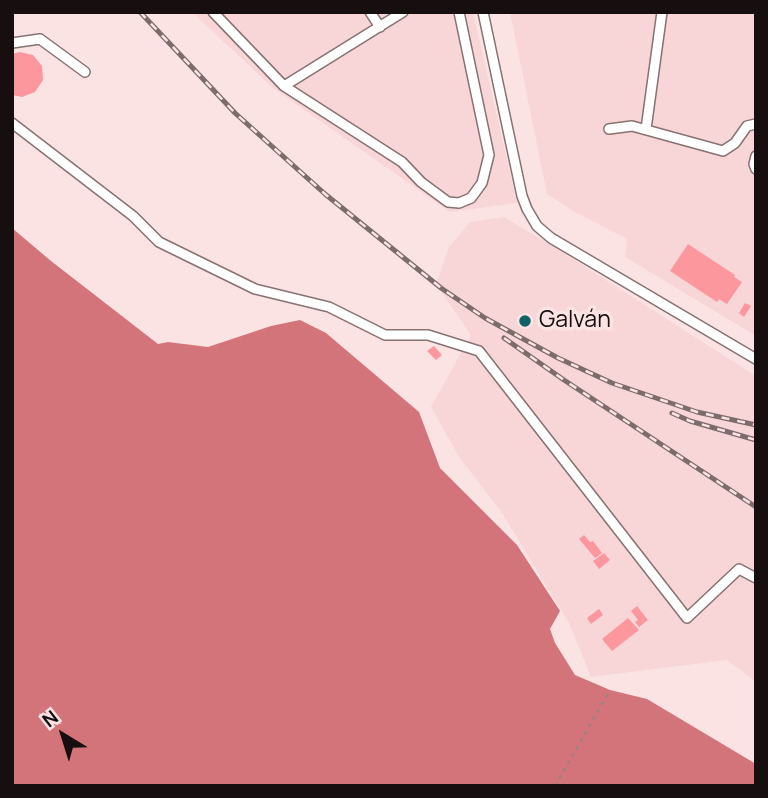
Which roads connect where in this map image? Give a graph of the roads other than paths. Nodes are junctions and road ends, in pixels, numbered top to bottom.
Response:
1 (213, 12) edge
2 (370, 12) edge
3 (403, 12) edge
4 (459, 12) edge
5 (483, 12) edge
6 (662, 12) edge
7 (380, 27) junction
8 (12, 43) edge
9 (85, 72) dead end
10 (284, 86) junction
11 (12, 123) edge
12 (756, 124) edge
13 (609, 129) dead end
14 (646, 129) junction
15 (756, 156) edge
16 (756, 169) edge
17 (756, 359) edge
18 (756, 578) edge

1 - 10 street
2 - 7 street
3 - 7 street
4 - 10 street
5 - 17 street
6 - 14 street
7 - 10 street
8 - 9 street
11 - 18 street
12 - 14 street
13 - 14 street
15 - 16 street

